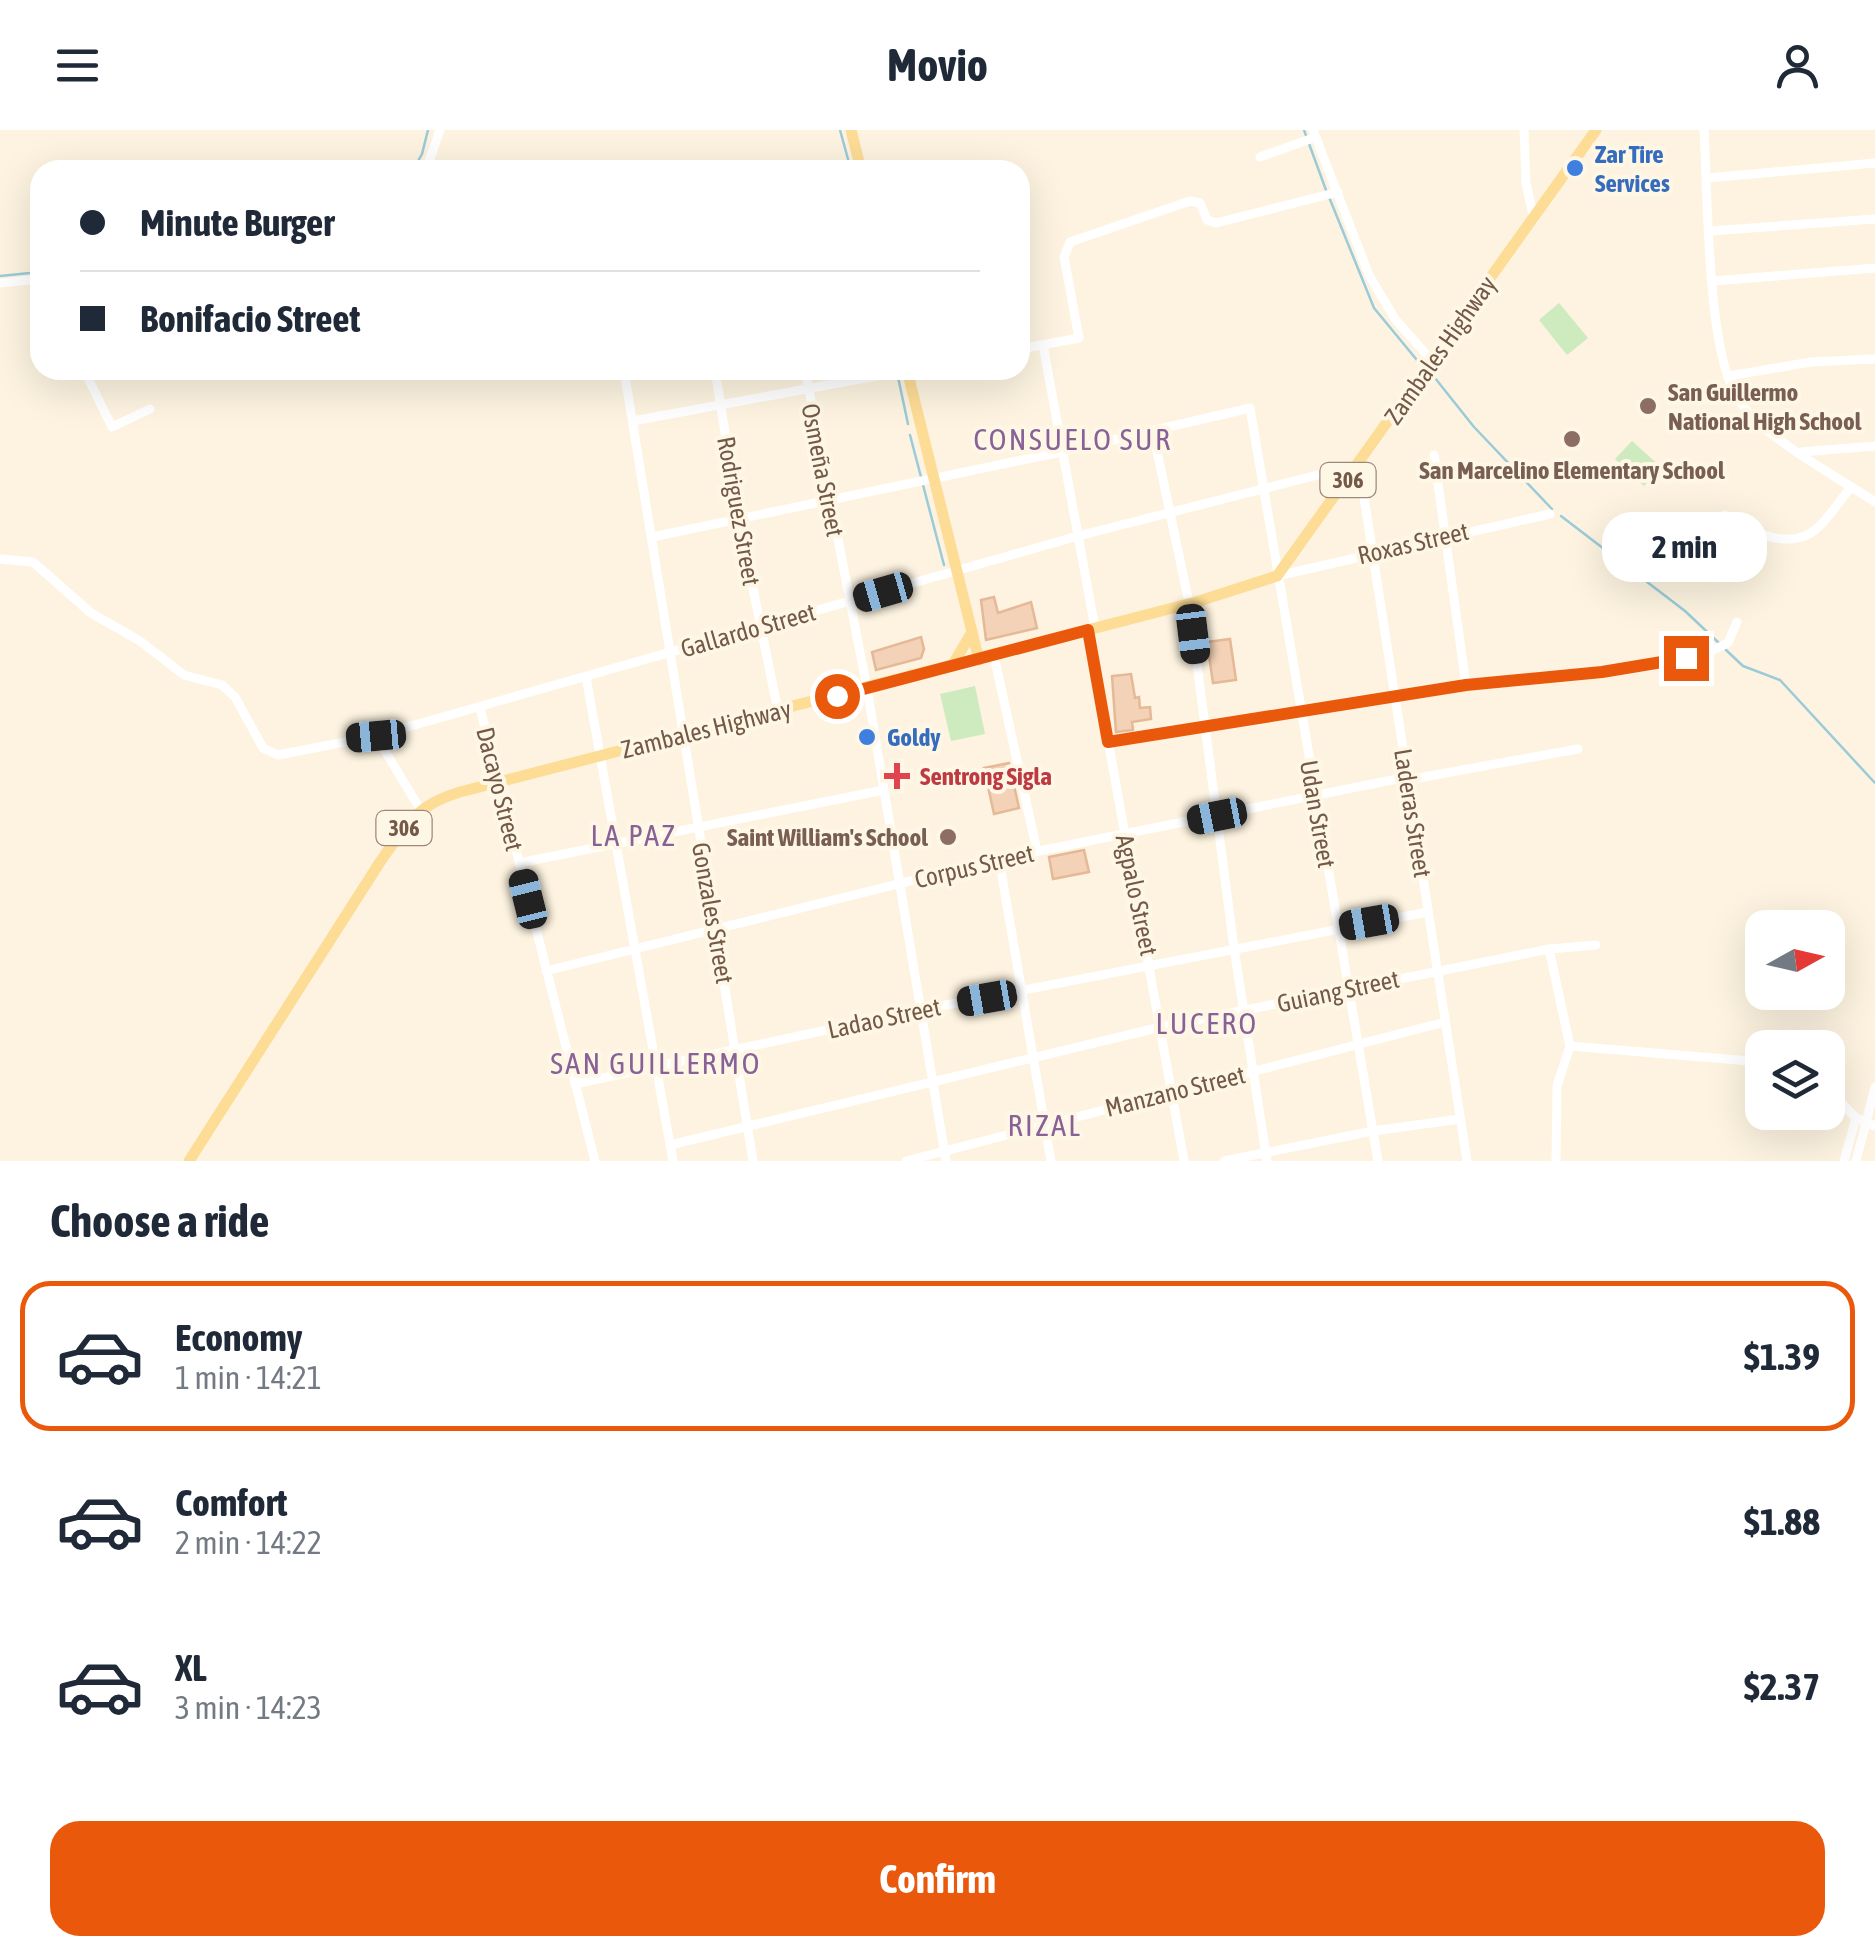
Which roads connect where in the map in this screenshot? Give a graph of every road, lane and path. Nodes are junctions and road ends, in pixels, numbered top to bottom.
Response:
1 (440, 130) edge
2 (851, 130) edge
3 (1524, 130) edge
4 (1596, 130) edge
5 (1704, 130) edge
6 (1311, 137) edge
7 (1260, 157) dead end
8 (430, 160) edge
9 (858, 160) edge
10 (1875, 163) edge
11 (1708, 178) junction
12 (1332, 193) junction
13 (1534, 219) junction
14 (1875, 219) edge
15 (1710, 231) junction
16 (1875, 268) edge
17 (30, 280) edge
18 (1713, 280) junction
19 (0, 283) edge
20 (1043, 345) junction
21 (1030, 348) edge
22 (1875, 359) edge
23 (1432, 361) junction
24 (1729, 376) junction
25 (89, 380) edge
26 (626, 380) edge
27 (718, 380) edge
28 (807, 380) edge
29 (852, 380) edge
30 (910, 380) edge
31 (808, 388) junction
32 (721, 402) junction
33 (150, 409) dead end
34 (634, 421) junction
35 (1153, 432) junction
36 (1875, 446) edge
37 (1061, 452) junction
38 (1801, 452) junction
39 (1434, 456) dead end
40 (1356, 468) junction
41 (933, 478) junction
42 (1852, 486) junction
43 (1262, 490) junction
44 (829, 500) junction
45 (1875, 502) edge
46 (1172, 512) junction
47 (1550, 514) dead end
48 (1724, 515) dead end
49 (738, 520) junction
50 (1078, 536) junction
51 (1444, 536) junction
52 (652, 537) junction
53 (1373, 552) junction
54 (0, 560) edge
55 (954, 570) junction
56 (1277, 576) junction
57 (847, 602) junction
58 (1189, 603) junction
59 (1737, 622) dead end
60 (759, 627) junction
61 (1092, 629) junction
62 (972, 632) junction
63 (670, 651) junction
64 (994, 656) junction
65 (979, 660) junction
66 (952, 666) junction
67 (586, 678) junction
68 (1466, 685) junction
69 (867, 688) junction
70 (1394, 697) junction
71 (480, 708) junction
72 (778, 711) junction
73 (1301, 712) junction
74 (1204, 727) junction
75 (685, 735) junction
76 (376, 736) junction
77 (1108, 742) junction
78 (1578, 749) dead end
79 (601, 757) junction
80 (1407, 779) junction
81 (500, 782) junction
82 (884, 790) junction
83 (1314, 796) junction
84 (420, 809) junction
85 (1217, 816) junction
86 (698, 826) junction
87 (1124, 833) junction
88 (614, 844) junction
89 (1037, 851) junction
90 (1000, 859) junction
91 (519, 864) junction
92 (900, 883) junction
93 (1428, 912) junction
94 (1339, 928) junction
95 (716, 930) junction
96 (1596, 945) dead end
97 (1234, 948) junction
98 (634, 949) junction
99 (1549, 950) junction
100 (1152, 965) junction
101 (1438, 970) junction
102 (546, 971) junction
103 (1349, 989) junction
104 (1021, 992) junction
105 (920, 1010) junction
106 (1244, 1010) junction
107 (1444, 1022) junction
108 (1161, 1027) junction
109 (1358, 1044) junction
110 (1570, 1046) junction
111 (736, 1050) junction
112 (1033, 1057) junction
113 (1745, 1061) edge
114 (655, 1066) junction
115 (1254, 1071) junction
116 (933, 1082) junction
117 (576, 1084) junction
118 (1875, 1088) edge
119 (1170, 1091) junction
120 (1845, 1106) edge
121 (1856, 1118) junction
122 (1460, 1119) junction
123 (1045, 1124) junction
124 (747, 1125) junction
125 (1871, 1125) edge
126 (1373, 1131) junction
127 (670, 1145) junction
128 (945, 1156) edge
129 (1266, 1157) edge
130 (189, 1161) edge
131 (596, 1161) edge
132 (672, 1161) edge
133 (753, 1161) edge
134 (906, 1161) edge
135 (1052, 1161) edge
136 (1184, 1161) edge
137 (1224, 1161) edge
138 (1378, 1161) edge
139 (1467, 1161) edge
140 (1556, 1161) edge
141 (1844, 1161) edge
142 (1856, 1161) edge

1 - 8 street
2 - 9 main road
3 - 13 street
4 - 13 main road, Zambales Highway / 306
5 - 11 street
6 - 7 street
6 - 12 street
10 - 11 street
11 - 15 street
12 - 20 street
12 - 23 street
13 - 23 main road, Zambales Highway / 306
14 - 15 street
15 - 18 street
16 - 18 street
17 - 19 street
18 - 24 street
20 - 21 street
20 - 37 street, Agpalo Street
22 - 24 street
23 - 40 main road, Zambales Highway / 306
24 - 38 street
25 - 33 street
26 - 34 street, Gonzales Street
27 - 32 street, Rodriguez Street
28 - 31 street, Osmeña Street
29 - 31 street
30 - 41 main road
31 - 32 street
31 - 44 street, Osmeña Street
32 - 34 street
32 - 49 street, Rodriguez Street
34 - 52 street, Gonzales Street
35 - 37 street
35 - 43 street, Udan Street
35 - 46 street
36 - 38 street
37 - 41 street
37 - 50 street, Agpalo Street
38 - 42 street
39 - 51 street
40 - 43 street, Gallardo Street
40 - 53 street, Laderas Street
40 - 56 main road, Zambales Highway / 306
41 - 44 street
41 - 55 main road
42 - 45 street
42 - 48 street
43 - 46 street, Gallardo Street
43 - 56 street, Udan Street
44 - 49 street
44 - 57 street, Osmeña Street
46 - 50 street, Gallardo Street
46 - 58 street
47 - 51 street, Roxas Street
49 - 52 street
49 - 60 street, Rodriguez Street
50 - 55 street, Gallardo Street
50 - 61 street, Agpalo Street
51 - 53 street, Roxas Street
51 - 68 street
52 - 63 street, Gonzales Street
53 - 56 street, Roxas Street
53 - 70 street, Laderas Street
54 - 76 street, Gallardo Street
55 - 57 street, Gallardo Street
55 - 62 main road
56 - 58 main road, Zambales Highway / 306
56 - 73 street, Udan Street
57 - 60 street, Gallardo Street
57 - 69 street, Osmeña Street
58 - 61 main road, Zambales Highway / 306
58 - 74 street
59 - 68 street
60 - 63 street, Gallardo Street
60 - 72 street, Rodriguez Street
61 - 64 main road, Zambales Highway / 306
61 - 77 street, Agpalo Street
62 - 65 main road
62 - 66 main road
63 - 67 street, Gallardo Street
63 - 75 street, Gonzales Street
64 - 65 main road, Zambales Highway / 306
64 - 89 street
65 - 66 main road, Zambales Highway / 306
66 - 69 main road, Zambales Highway / 306
67 - 71 street, Gallardo Street
67 - 79 street
68 - 70 street
69 - 72 main road, Zambales Highway / 306
69 - 82 street, Osmeña Street
70 - 73 street
70 - 80 street, Laderas Street
71 - 76 street, Gallardo Street
71 - 81 street, Dacayo Street
72 - 75 main road, Zambales Highway / 306
73 - 74 street
73 - 83 street, Udan Street
74 - 77 street
74 - 85 street
75 - 79 main road, Zambales Highway / 306
75 - 86 street, Gonzales Street
76 - 84 street
77 - 87 street, Agpalo Street
78 - 80 street, Corpus Street
79 - 81 main road, Zambales Highway / 306
79 - 88 street
80 - 83 street, Corpus Street
80 - 93 street, Laderas Street
81 - 84 main road, Zambales Highway / 306
81 - 91 street, Dacayo Street
82 - 86 street
82 - 92 street, Osmeña Street
83 - 85 street, Corpus Street
83 - 94 street, Udan Street
84 - 130 main road, 306
85 - 87 street, Corpus Street
85 - 97 street
86 - 88 street
86 - 95 street, Gonzales Street
87 - 89 street, Corpus Street
87 - 100 street, Agpalo Street
88 - 91 street
88 - 98 street
89 - 90 street, Corpus Street
90 - 92 street, Corpus Street
90 - 104 street
91 - 102 street, Dacayo Street
92 - 95 street, Corpus Street
92 - 105 street, Osmeña Street
93 - 94 street, Ladao Street
93 - 101 street, Laderas Street
94 - 97 street, Ladao Street
94 - 103 street, Udan Street
95 - 98 street, Corpus Street
95 - 111 street, Gonzales Street
96 - 99 street, Guiang Street
97 - 100 street, Ladao Street
97 - 106 street
98 - 102 street, Corpus Street
98 - 114 street
99 - 101 street, Guiang Street
99 - 110 street
100 - 104 street, Ladao Street
100 - 108 street, Agpalo Street
101 - 103 street, Guiang Street
101 - 107 street, Laderas Street
102 - 117 street, Dacayo Street
103 - 106 street, Guiang Street
103 - 109 street, Udan Street
104 - 105 street, Ladao Street
104 - 112 street
105 - 111 street, Ladao Street
105 - 116 street, Osmeña Street
106 - 108 street, Guiang Street
106 - 115 street
107 - 109 street, Manzano Street
107 - 122 street, Laderas Street
108 - 112 street, Guiang Street
108 - 119 street, Agpalo Street
109 - 115 street, Manzano Street
109 - 126 street, Udan Street
110 - 113 street
110 - 140 street
111 - 114 street, Ladao Street
111 - 124 street, Gonzales Street
112 - 116 street, Guiang Street
112 - 123 street
114 - 117 street, Ladao Street
114 - 127 street
115 - 119 street, Manzano Street
115 - 129 street
116 - 124 street, Guiang Street
116 - 128 street, Osmeña Street
117 - 131 street, Dacayo Street
118 - 125 street
119 - 123 street, Manzano Street
119 - 136 street, Agpalo Street
120 - 121 street
121 - 125 street
121 - 141 street
122 - 126 street
122 - 139 street, Laderas Street
123 - 128 street, Manzano Street
123 - 135 street
124 - 127 street, Guiang Street
124 - 133 street, Gonzales Street
125 - 142 street
126 - 129 street
126 - 138 street, Udan Street
127 - 132 street
128 - 134 street, Manzano Street
129 - 137 street

